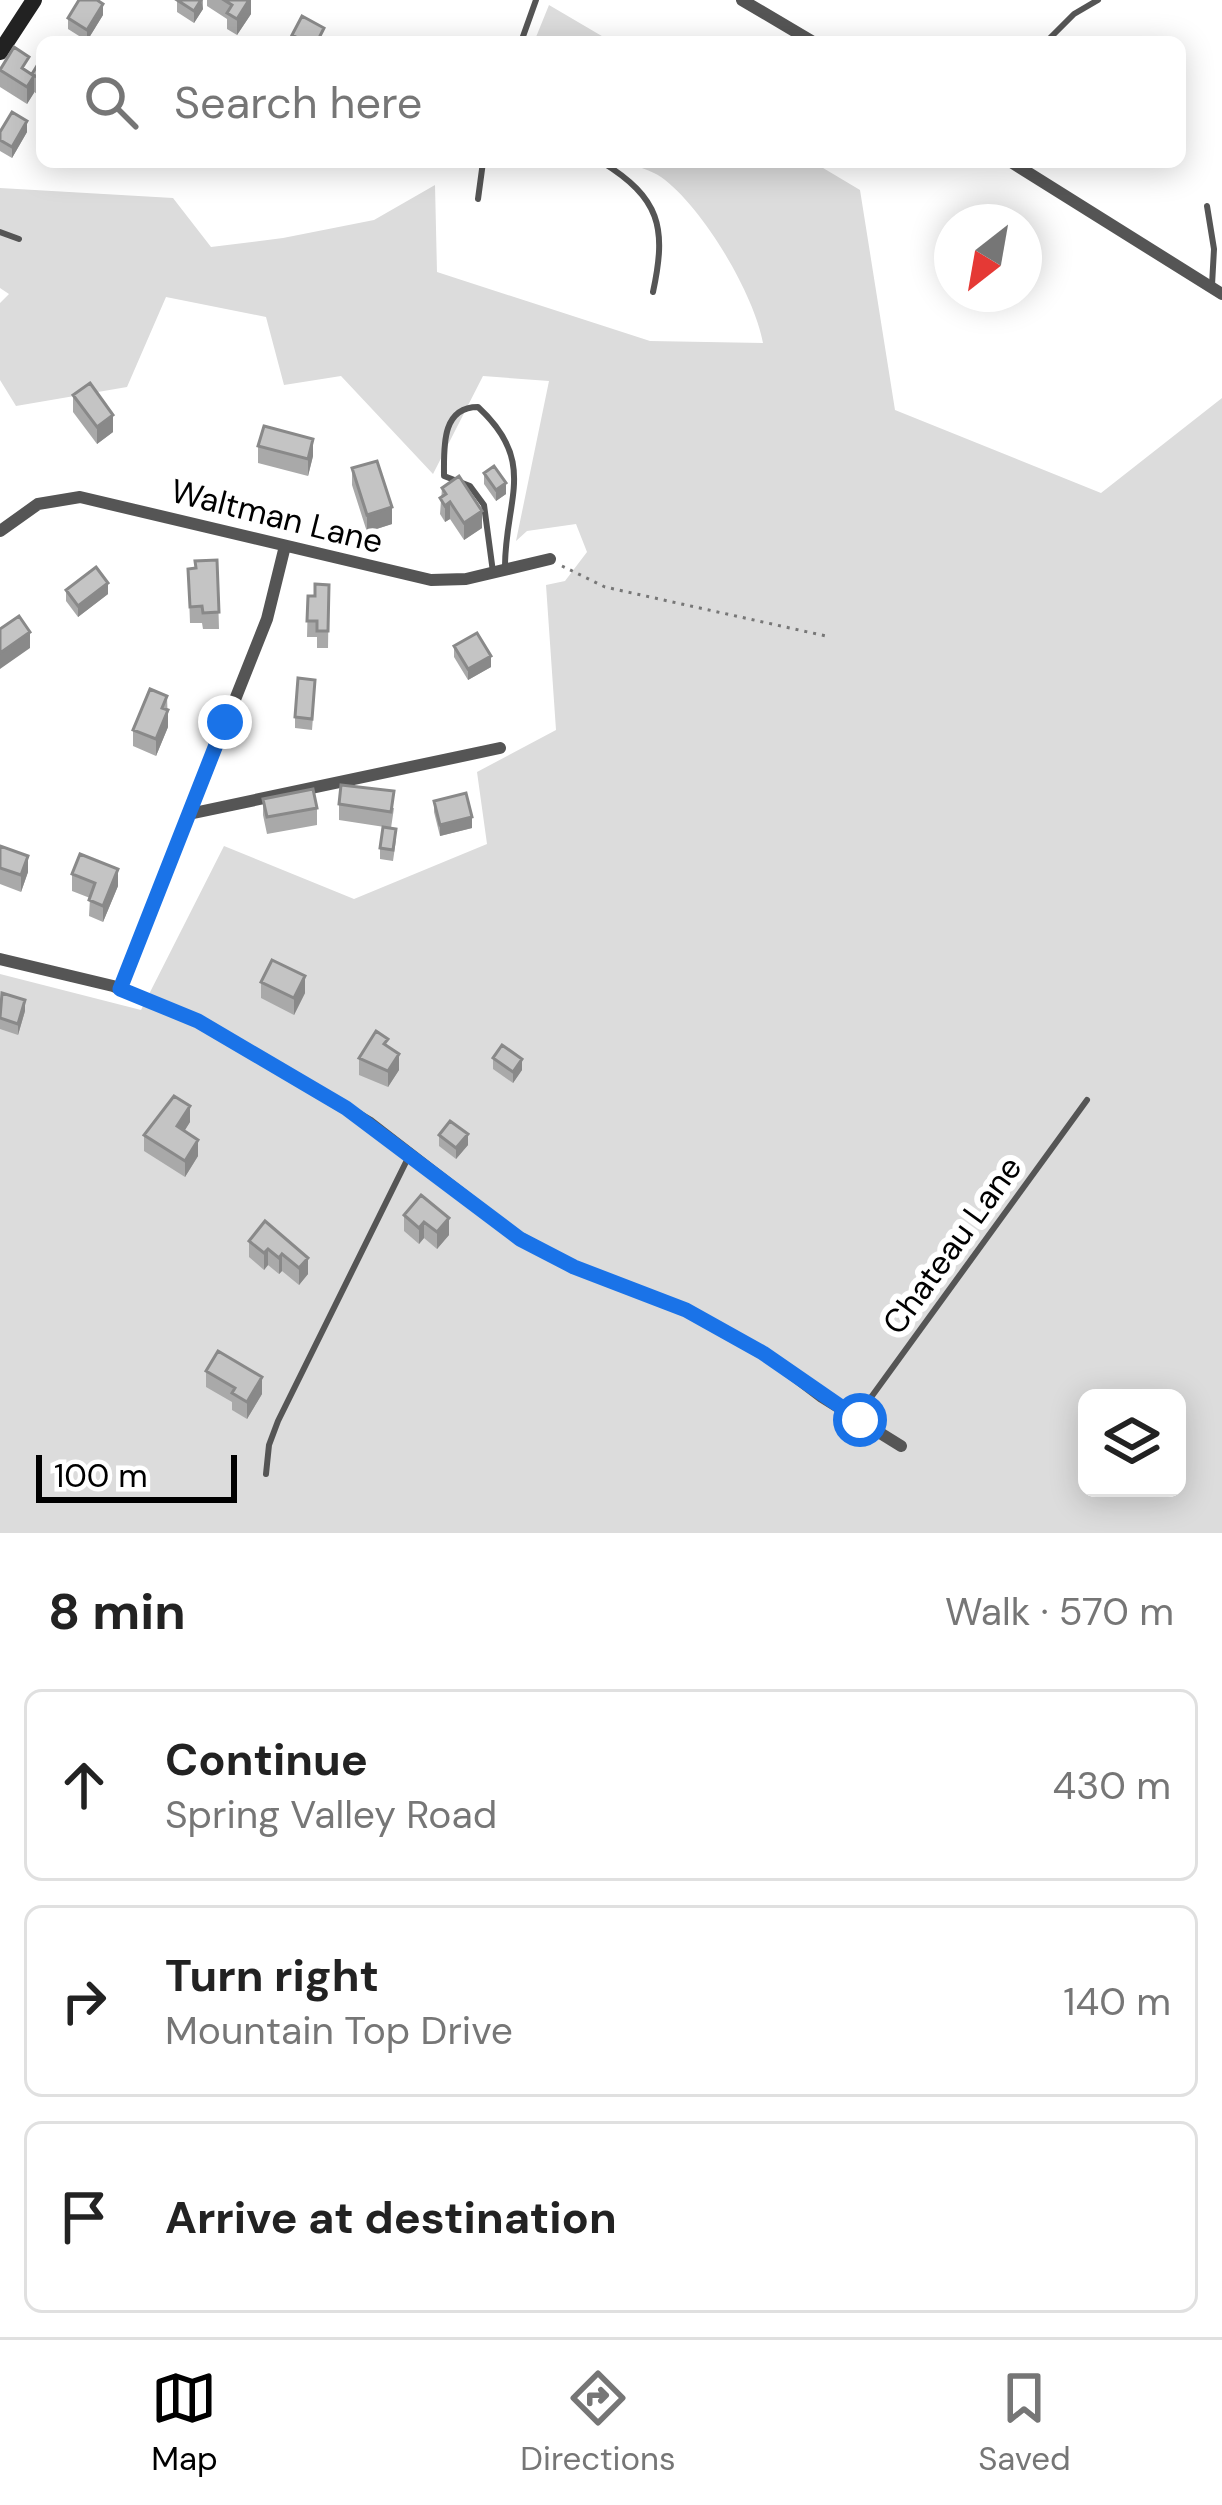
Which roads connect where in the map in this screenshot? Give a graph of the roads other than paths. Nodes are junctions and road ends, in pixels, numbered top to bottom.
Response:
1 (34, 0) edge
2 (536, 0) edge
3 (742, 0) edge
4 (1098, 0) edge
5 (523, 36) edge
6 (803, 36) edge
7 (1052, 36) edge
8 (0, 52) edge
9 (482, 168) edge
10 (610, 168) edge
11 (1021, 168) edge
12 (478, 199) dead end
13 (1207, 206) dead end
14 (0, 232) edge
15 (19, 238) dead end
16 (1217, 291) edge
17 (653, 292) dead end
18 (0, 531) edge
19 (285, 546) junction
20 (550, 559) road end
21 (499, 571) junction
22 (500, 748) dead end
23 (189, 814) junction
24 (0, 959) edge
25 (120, 989) junction
26 (1087, 1100) dead end
27 (410, 1154) junction
28 (856, 1418) junction
29 (902, 1446) dead end
30 (266, 1474) dead end

1 - 8 main road
2 - 5 lane
3 - 6 street
4 - 7 lane
9 - 12 lane
10 - 17 lane
11 - 16 street
13 - 16 lane
14 - 15 lane
18 - 19 street, Waltman Lane
19 - 21 street, Waltman Lane
19 - 23 street
20 - 21 street, Waltman Lane
21 - 21 lane
22 - 23 street
23 - 25 street
24 - 25 street
25 - 27 street
26 - 28 lane, Chateau Lane
27 - 28 street
27 - 30 lane
28 - 29 street

